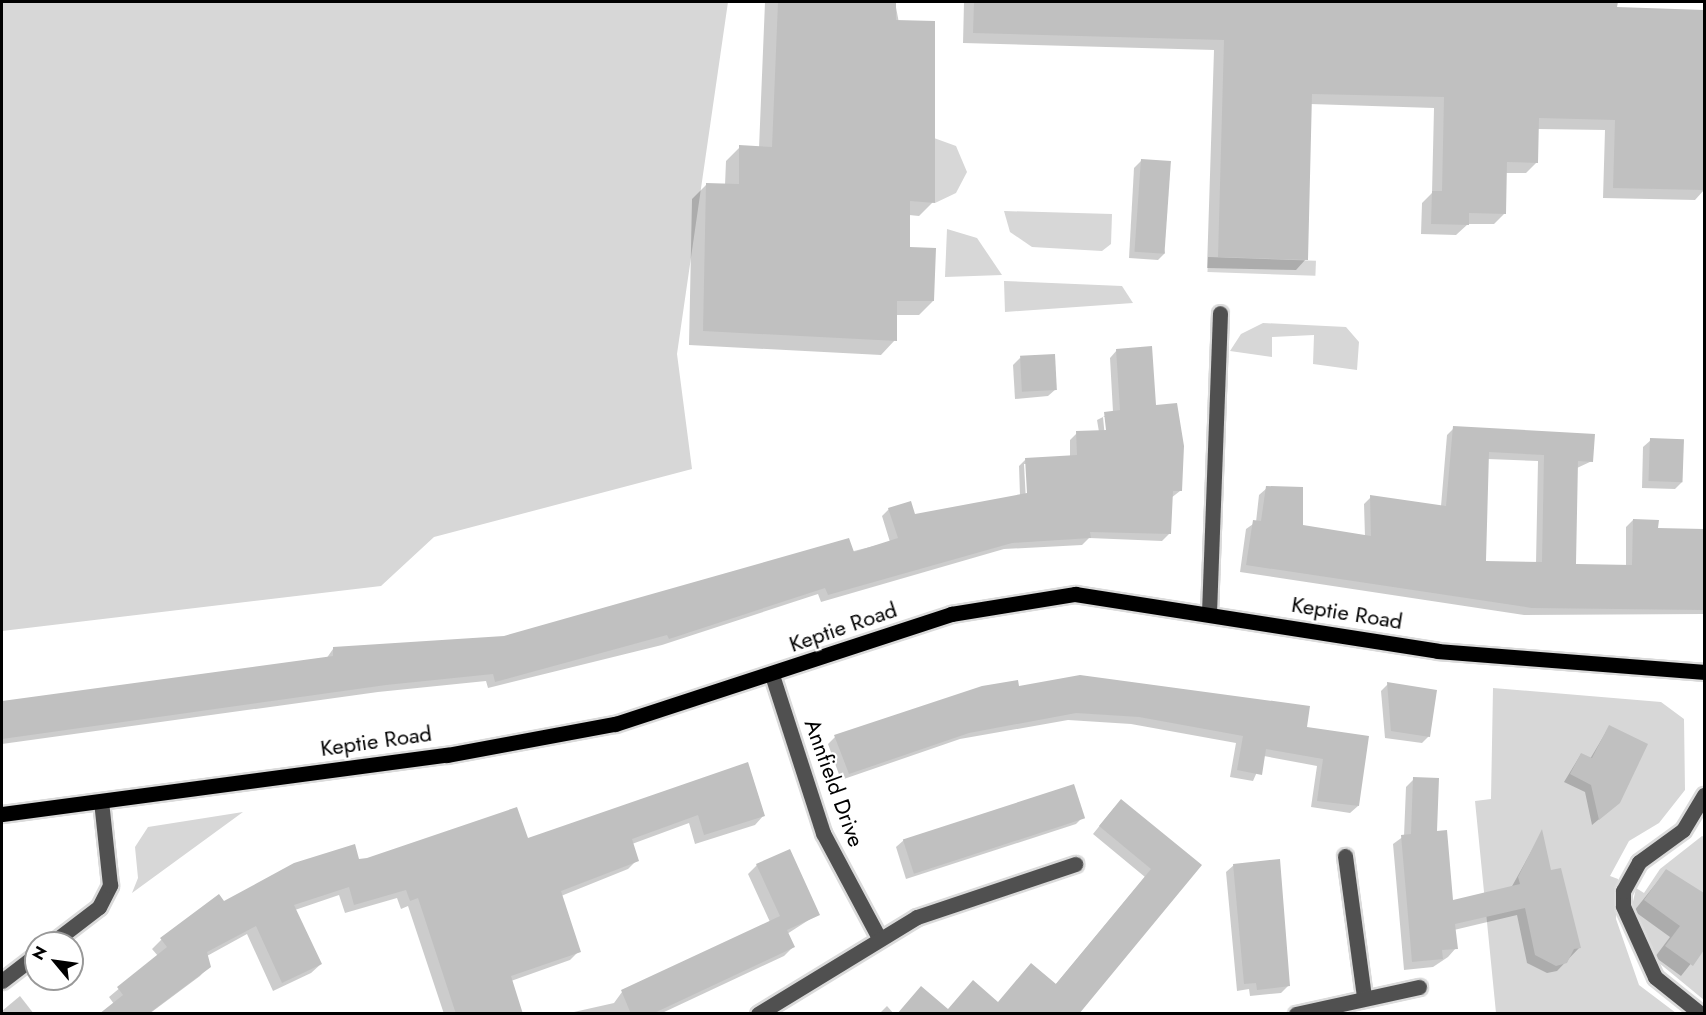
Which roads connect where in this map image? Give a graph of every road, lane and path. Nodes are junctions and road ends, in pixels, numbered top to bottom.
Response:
1 (1220, 313) dead end
2 (1209, 613) junction
3 (1704, 672) edge
4 (772, 675) junction
5 (1704, 795) edge
6 (101, 801) junction
7 (2, 814) edge
8 (1345, 856) dead end
9 (1075, 864) dead end
10 (68, 931) edge
11 (878, 936) junction
12 (24, 964) edge
13 (2, 981) edge
14 (1419, 987) dead end
15 (1364, 997) junction
16 (758, 1014) edge
17 (1296, 1014) edge
18 (1701, 1014) edge

1 - 2 street
2 - 3 main road, Keptie Road
2 - 4 main road, Keptie Road
4 - 6 main road, Keptie Road
4 - 11 street, Annfield Drive
5 - 18 street
6 - 7 main road, Keptie Road
6 - 10 street
8 - 15 street
9 - 11 street
11 - 16 street
12 - 13 street
14 - 15 street
15 - 17 street

